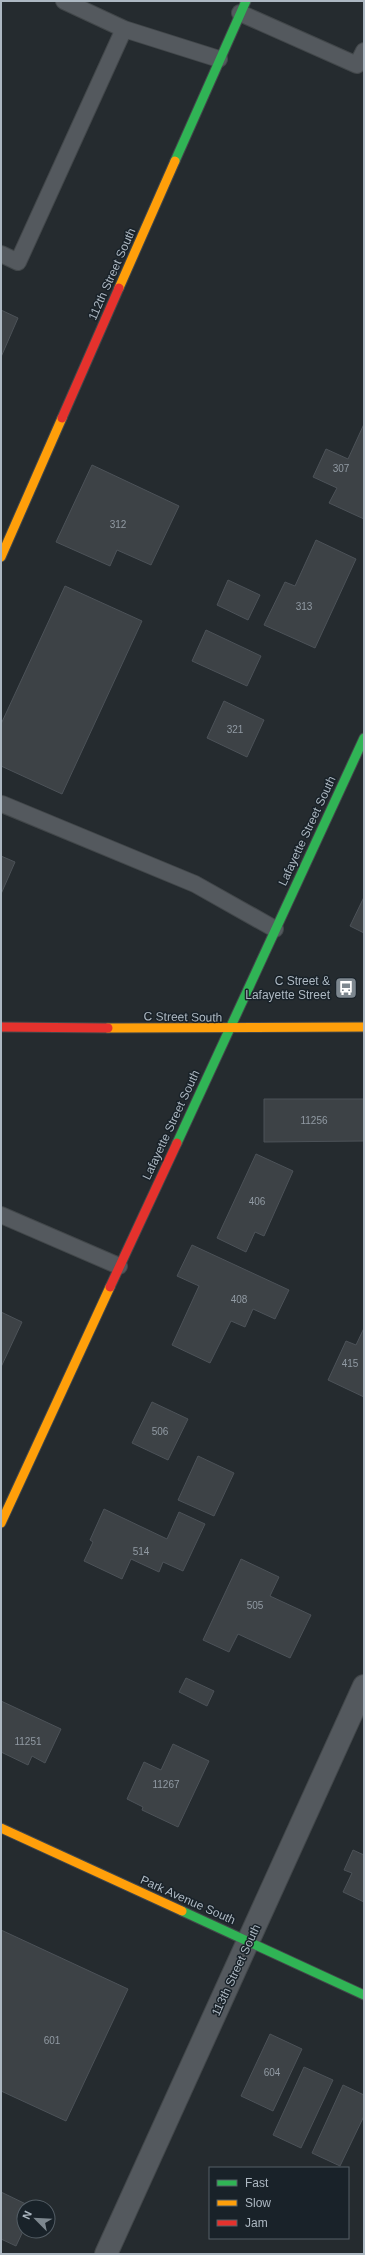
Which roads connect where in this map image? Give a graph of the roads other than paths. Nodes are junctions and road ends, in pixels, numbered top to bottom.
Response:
1 (64, 1) edge
2 (243, 7) edge
3 (124, 29) junction
4 (364, 51) edge
5 (219, 59) junction
6 (1, 254) edge
7 (1, 557) edge
8 (364, 738) edge
9 (2, 804) dead end
10 (275, 929) junction
11 (1, 1027) edge
12 (364, 1027) edge
13 (228, 1029) junction
14 (1, 1215) edge
15 (119, 1266) junction
16 (1, 1523) edge
17 (364, 1686) edge
18 (1, 1828) edge
19 (250, 1940) junction
20 (364, 1994) edge
21 (106, 2254) edge

1 - 3 lane
2 - 4 lane
2 - 5 street, 112th Street South
3 - 5 lane
3 - 6 lane
5 - 7 street, 112th Street South
8 - 10 street, Lafayette Street South
9 - 10 lane
10 - 13 street, Lafayette Street South
11 - 13 street, C Street South
12 - 13 street, C Street South
13 - 15 street, Lafayette Street South
14 - 15 lane
15 - 16 street, Lafayette Street South
17 - 19 street, 113th Street South
18 - 19 street, Park Avenue South
19 - 20 street, Park Avenue South
19 - 21 street, 113th Street South

